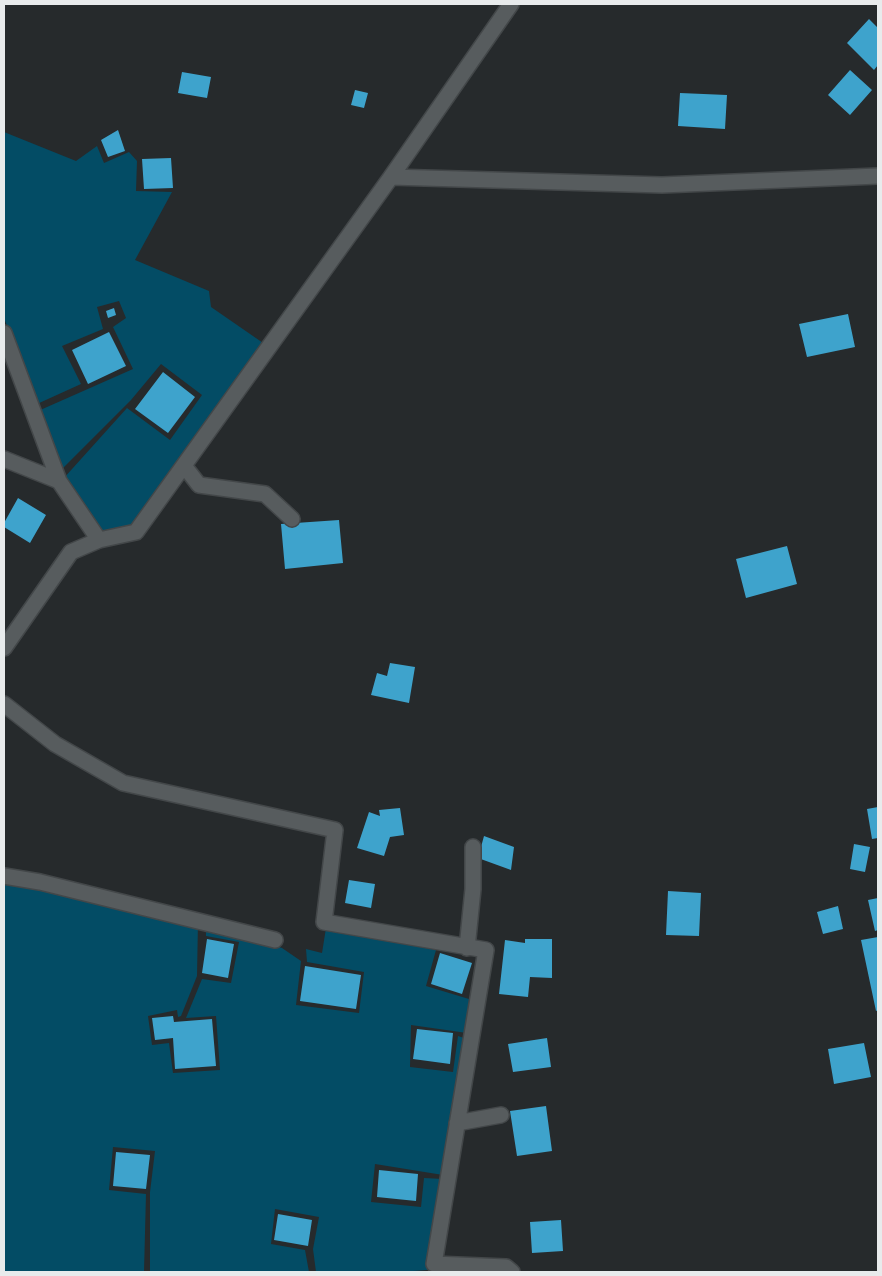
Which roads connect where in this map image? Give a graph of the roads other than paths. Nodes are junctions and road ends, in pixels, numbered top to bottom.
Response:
1 (511, 4) edge
2 (878, 176) edge
3 (391, 177) junction
4 (4, 333) edge
5 (4, 459) edge
6 (185, 467) junction
7 (59, 481) junction
8 (292, 518) dead end
9 (99, 540) junction
10 (4, 648) edge
11 (4, 704) edge
12 (473, 847) dead end
13 (4, 876) edge
14 (275, 940) dead end
15 (467, 948) junction
16 (501, 1115) dead end
17 (457, 1123) junction
18 (512, 1272) edge

1 - 3 street
2 - 3 street
3 - 6 street
4 - 7 street
5 - 7 street
6 - 8 street
6 - 9 street
7 - 9 street
9 - 10 street
11 - 15 street
12 - 15 street
13 - 14 street
15 - 17 street
16 - 17 street
17 - 18 street

